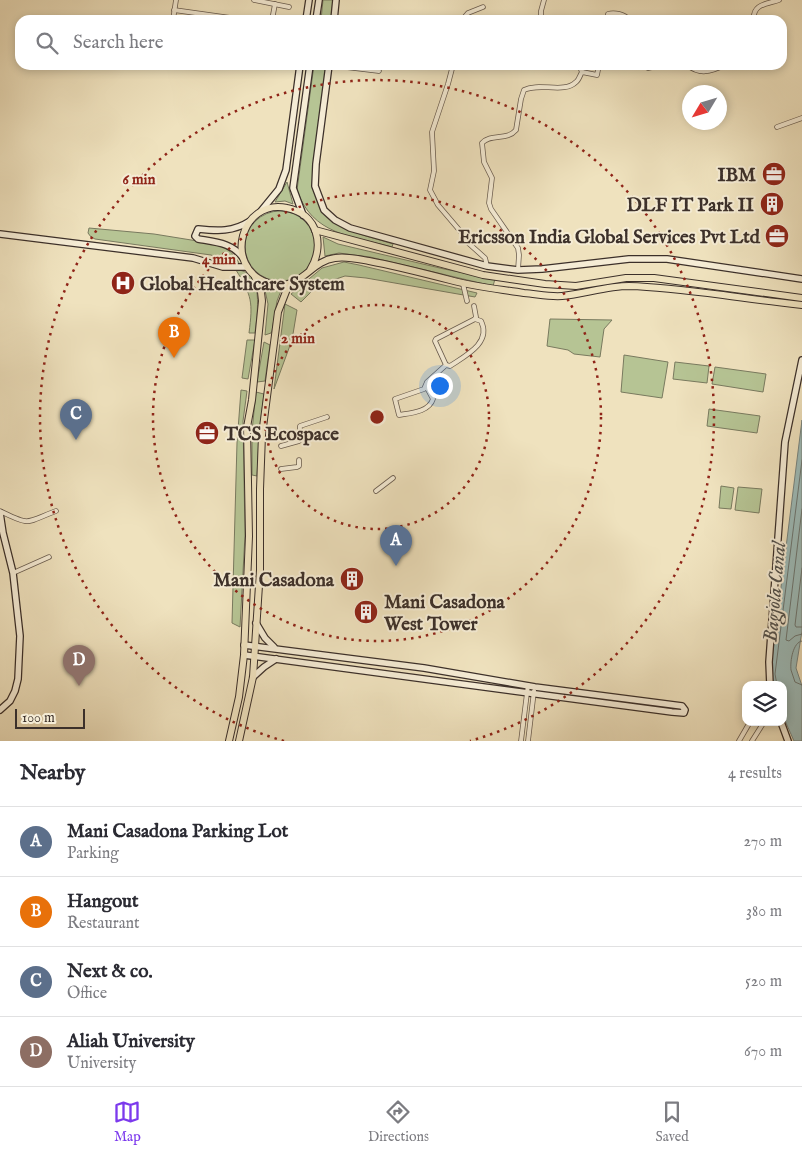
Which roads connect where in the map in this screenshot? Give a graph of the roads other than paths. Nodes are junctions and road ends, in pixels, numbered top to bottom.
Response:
1 (176, 0) edge
2 (254, 0) edge
3 (309, 0) edge
4 (319, 0) edge
5 (336, 0) edge
6 (544, 0) edge
7 (779, 0) edge
8 (275, 4) junction
9 (290, 7) dead end
10 (482, 7) dead end
11 (174, 10) junction
12 (173, 15) edge
13 (210, 15) edge
14 (273, 15) edge
15 (307, 15) edge
16 (317, 15) edge
17 (334, 15) edge
18 (466, 15) edge
19 (541, 15) edge
20 (608, 15) edge
21 (624, 15) edge
22 (754, 15) edge
23 (299, 70) edge
24 (309, 70) edge
25 (328, 70) edge
26 (371, 70) edge
27 (452, 70) edge
28 (598, 70) edge
29 (694, 70) edge
30 (712, 70) edge
31 (379, 71) dead end
32 (582, 72) joint
33 (802, 118) edge
34 (777, 127) dead end
35 (260, 213) junction
36 (303, 215) junction
37 (250, 220) junction
38 (315, 230) junction
39 (0, 234) edge
40 (398, 242) junction
41 (395, 252) junction
42 (243, 258) junction
43 (487, 266) junction
44 (247, 267) junction
45 (310, 270) junction
46 (518, 270) junction
47 (254, 276) junction
48 (802, 279) edge
49 (289, 284) junction
50 (463, 284) junction
51 (802, 298) edge
52 (467, 301) dead end
53 (474, 306) dead end
54 (802, 306) edge
55 (475, 319) junction
56 (802, 360) edge
57 (446, 365) junction
58 (426, 386) junction
59 (327, 417) dead end
60 (280, 446) dead end
61 (299, 460) dead end
62 (281, 469) dead end
63 (393, 478) dead end
64 (376, 491) dead end
65 (56, 511) dead end
66 (0, 515) edge
67 (49, 558) dead end
68 (13, 573) junction
69 (256, 623) junction
70 (244, 645) junction
71 (255, 645) junction
72 (276, 648) junction
73 (244, 655) junction
74 (254, 656) junction
75 (276, 659) junction
76 (253, 677) junction
77 (770, 681) edge
78 (531, 686) junction
79 (526, 693) junction
80 (534, 694) junction
81 (1, 709) edge
82 (748, 726) edge
83 (761, 726) edge
84 (782, 726) edge
85 (229, 741) edge
86 (239, 741) edge
87 (521, 741) edge
88 (528, 741) edge
89 (739, 741) edge
90 (752, 741) edge
91 (788, 741) edge

1 - 11 street
2 - 8 street
3 - 15 street
4 - 16 street
5 - 17 street
6 - 19 street
7 - 22 street
8 - 9 street
8 - 14 street
10 - 18 street
11 - 12 street
11 - 13 street
20 - 21 street
23 - 35 street
24 - 36 street
25 - 40 street
26 - 31 street
27 - 43 street
28 - 32 street
29 - 30 street
32 - 46 street
33 - 34 street
35 - 36 main road
35 - 37 main road
36 - 38 main road
37 - 42 main road
37 - 42 street
38 - 41 main road
38 - 45 main road
39 - 44 street
40 - 41 street
40 - 43 street
41 - 51 main road
42 - 44 main road
43 - 46 street
44 - 47 main road
45 - 49 main road
45 - 50 main road
46 - 48 street
47 - 49 main road
47 - 70 main road
49 - 69 main road
50 - 52 street
50 - 54 main road
53 - 55 street
55 - 57 street
55 - 57 street
56 - 77 street
57 - 58 street
58 - 58 street
59 - 60 street
61 - 62 street
63 - 64 street
65 - 66 street
66 - 68 street
67 - 68 street
68 - 81 street
69 - 71 main road
69 - 72 street
70 - 71 street
70 - 73 main road
71 - 72 street
71 - 74 main road
72 - 78 street
73 - 74 street
73 - 85 main road
74 - 75 street
74 - 76 main road
75 - 76 street
75 - 79 street
76 - 86 main road
78 - 79 street
78 - 80 street
78 - 80 street
79 - 80 street
79 - 87 street
80 - 88 street
82 - 89 street
83 - 90 street
84 - 91 street

